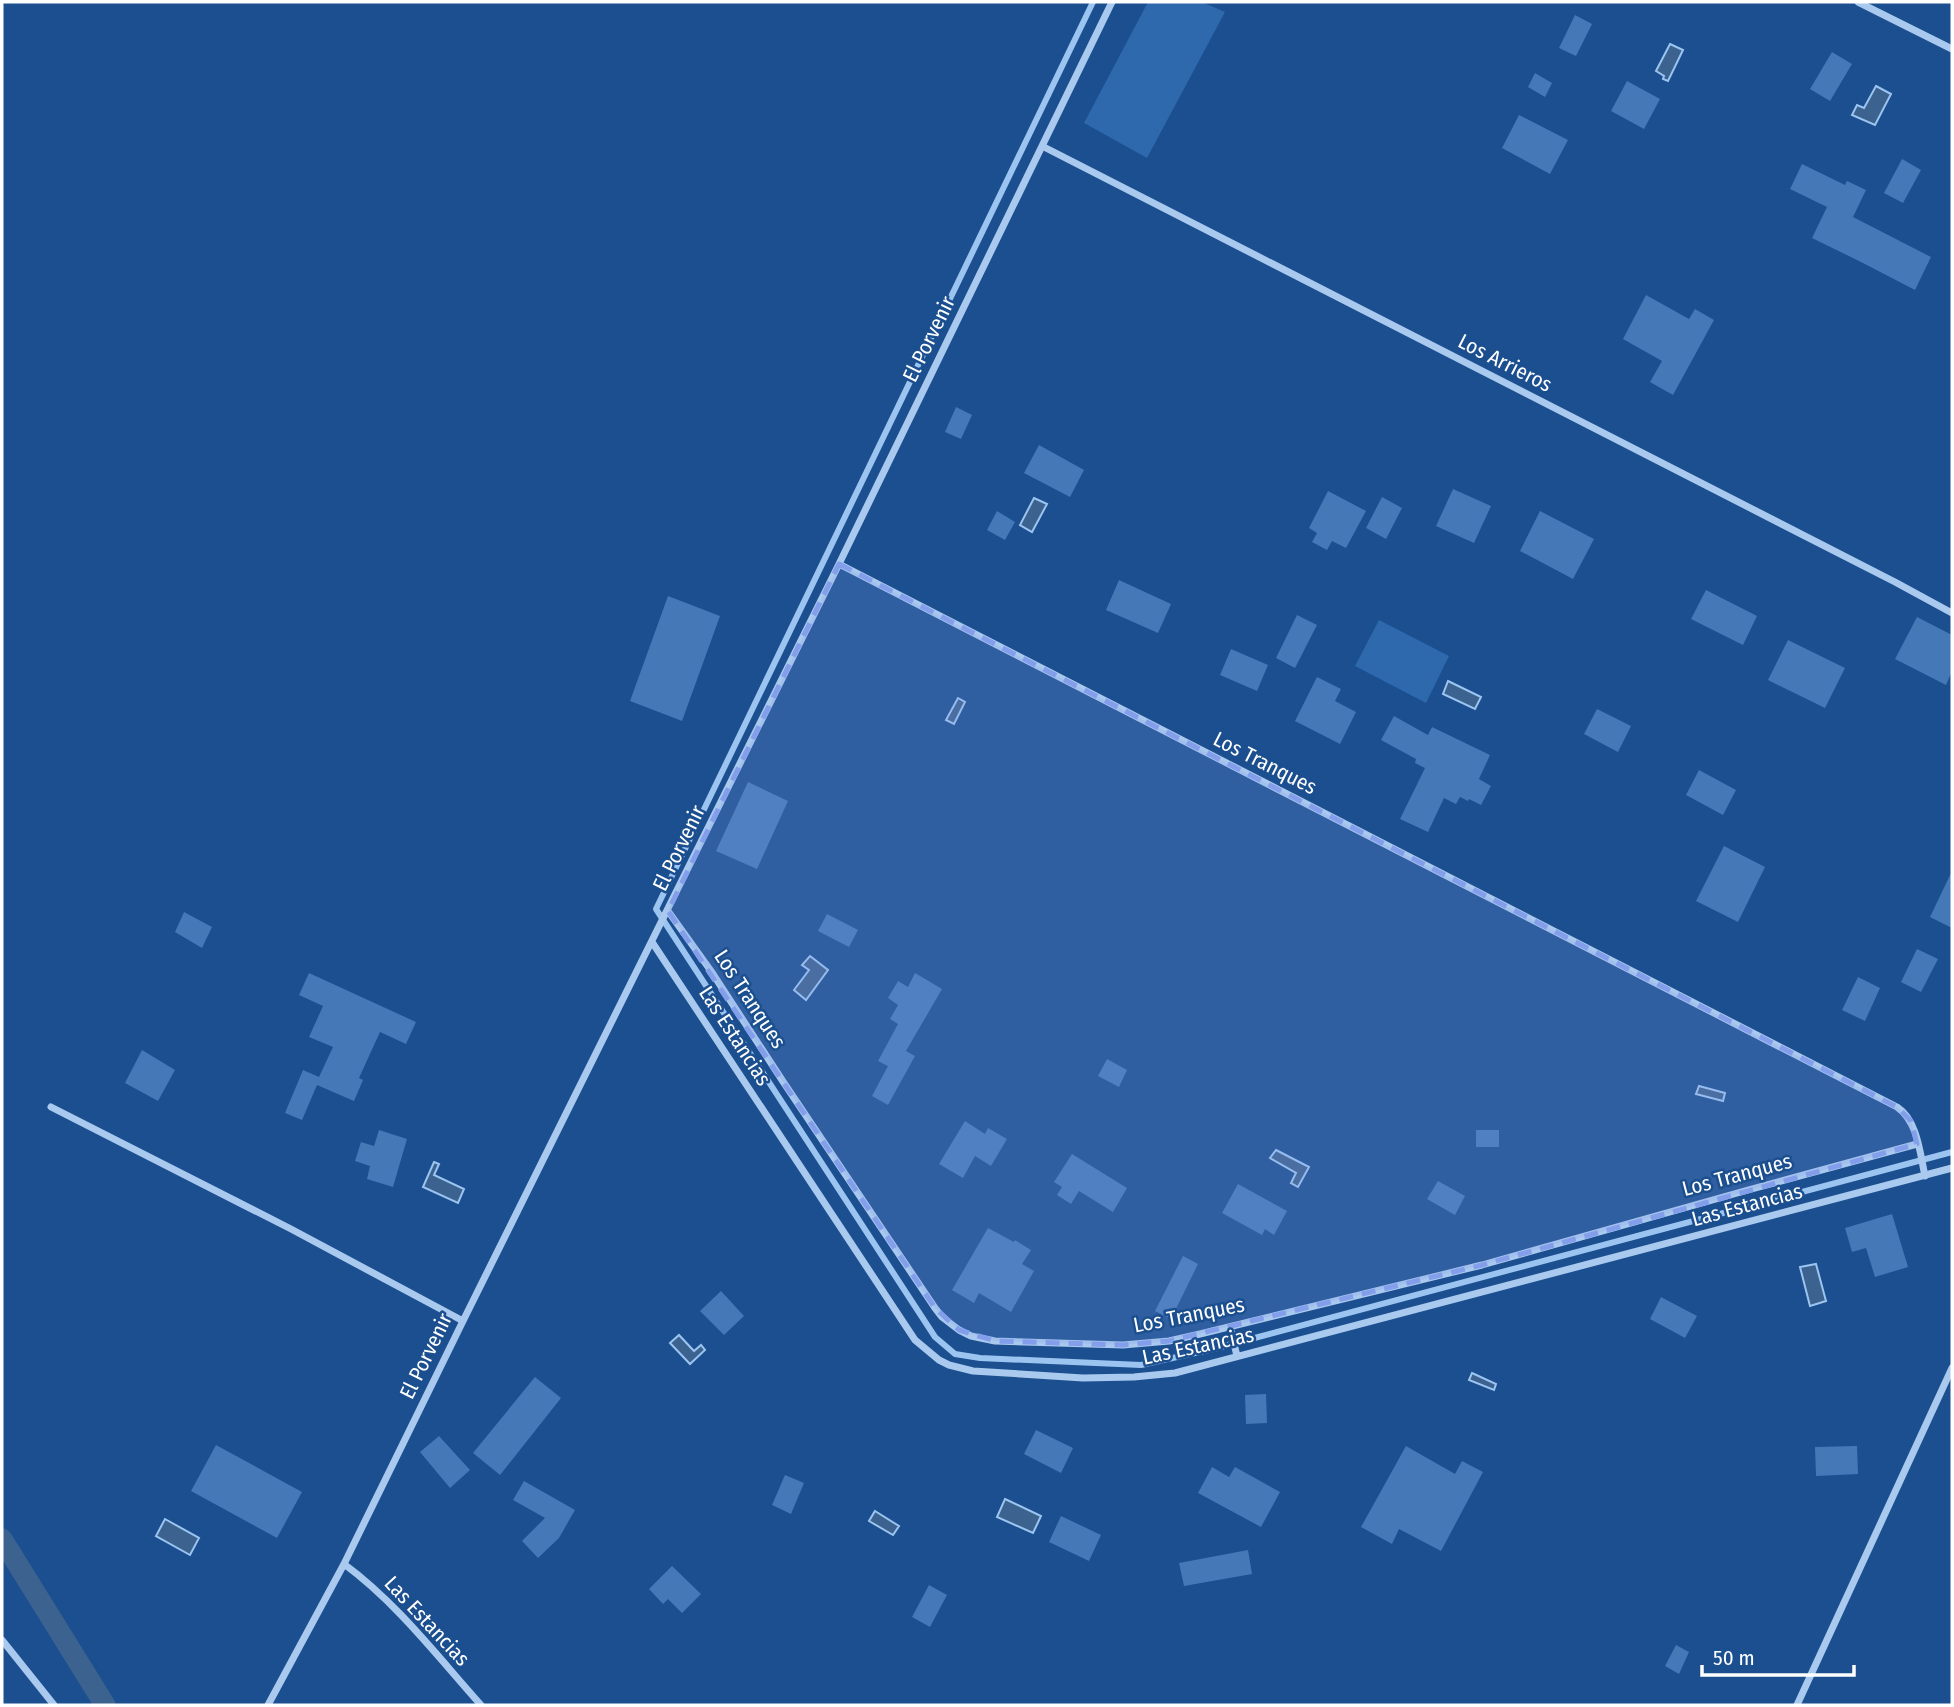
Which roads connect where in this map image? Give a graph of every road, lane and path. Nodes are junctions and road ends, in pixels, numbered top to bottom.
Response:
1 (1112, 2) edge
2 (1858, 2) edge
3 (1952, 49) edge
4 (1042, 146) junction
5 (839, 564) junction
6 (1952, 613) edge
7 (668, 911) junction
8 (652, 942) junction
9 (51, 1107) dead end
10 (1917, 1144) junction
11 (1952, 1168) edge
12 (1925, 1176) junction
13 (463, 1321) junction
14 (1230, 1327) junction
15 (1237, 1356) junction
16 (1952, 1368) edge
17 (344, 1564) junction
18 (2, 1640) edge
19 (54, 1705) edge
20 (268, 1705) edge
21 (481, 1705) edge
22 (1797, 1705) edge

1 - 4 street, El Porvenir
2 - 3 street
4 - 5 street, El Porvenir
4 - 6 street, Los Arrieros
5 - 7 street, El Porvenir
5 - 10 street, Los Tranques
7 - 8 street, El Porvenir
7 - 14 street, Los Tranques
8 - 13 street, El Porvenir
8 - 15 street, Las Estancias
9 - 13 street
10 - 12 street, Los Tranques
10 - 14 street, Los Tranques
11 - 12 street, Las Estancias
12 - 15 street, Las Estancias
13 - 17 street, El Porvenir
14 - 15 street
16 - 22 street
17 - 20 street, El Porvenir
17 - 21 street, Las Estancias
18 - 19 street

